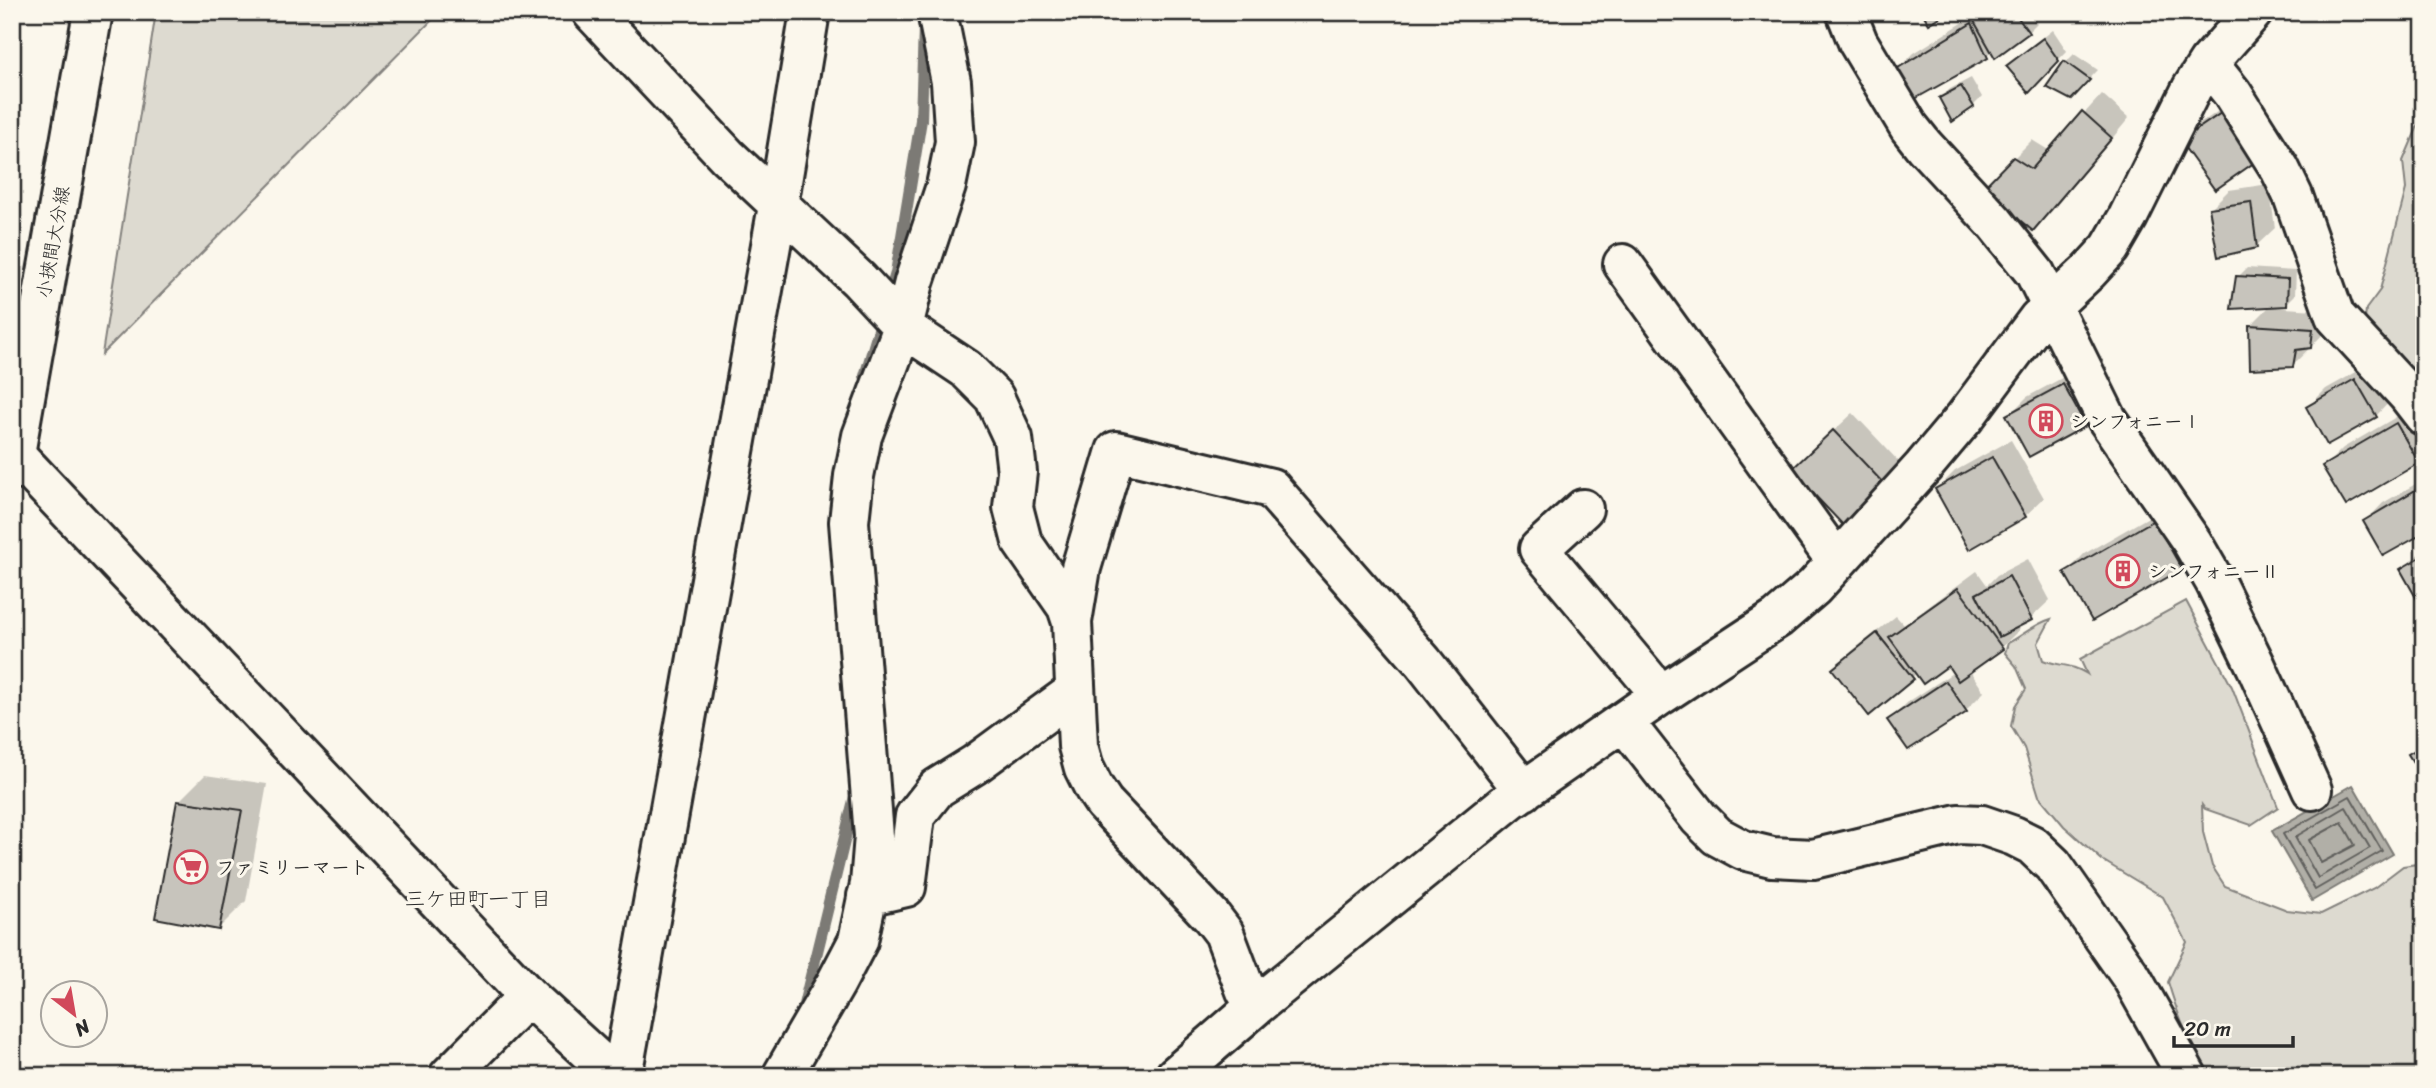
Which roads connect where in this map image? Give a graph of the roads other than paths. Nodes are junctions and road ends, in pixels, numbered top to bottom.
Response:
1 (93, 12) edge
2 (592, 12) edge
3 (810, 12) edge
4 (936, 12) edge
5 (1846, 12) edge
6 (2253, 12) edge
7 (2208, 63) junction
8 (778, 206) junction
9 (1623, 264) dead end
10 (2051, 305) junction
11 (903, 327) junction
12 (2424, 416) edge
13 (13, 459) edge
14 (1583, 509) dead end
15 (1837, 562) junction
16 (1072, 622) junction
17 (1075, 691) junction
18 (1661, 695) junction
19 (1624, 722) junction
20 (2312, 790) dead end
21 (1524, 791) junction
22 (867, 896) junction
23 (528, 996) junction
24 (1257, 1005) junction
25 (449, 1076) edge
26 (615, 1076) edge
27 (622, 1076) edge
28 (782, 1076) edge
29 (1175, 1076) edge
30 (2187, 1076) edge

1 - 13 street, 小挾間大分線
2 - 8 street
3 - 8 street
4 - 11 street
5 - 10 street
6 - 7 street
7 - 10 street
7 - 12 street
8 - 11 street
8 - 27 street
9 - 15 street
10 - 15 street
10 - 20 street
11 - 16 street
11 - 22 street
13 - 23 street
14 - 18 street
15 - 18 street
16 - 17 street
16 - 21 street
17 - 22 street
17 - 24 street
18 - 19 street
19 - 21 street
19 - 30 street
21 - 24 street
22 - 28 street
23 - 25 street
23 - 26 street
24 - 29 street

